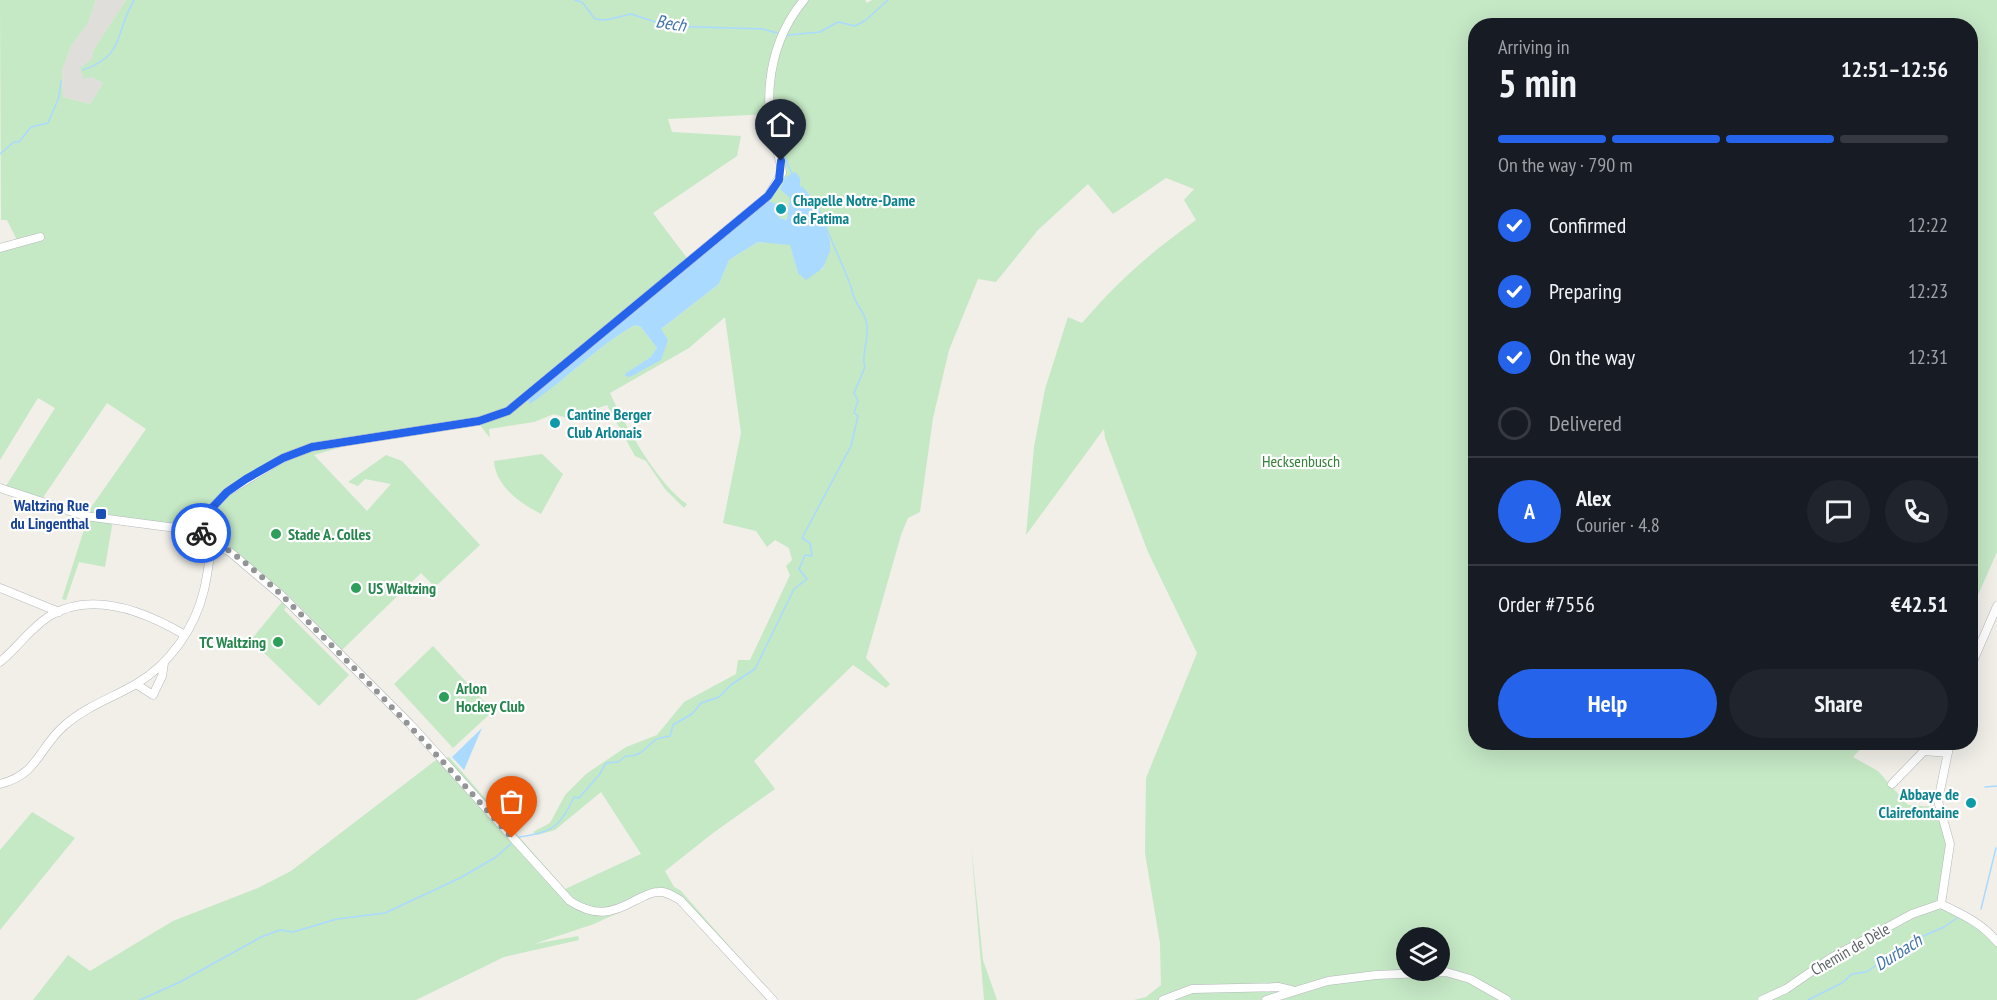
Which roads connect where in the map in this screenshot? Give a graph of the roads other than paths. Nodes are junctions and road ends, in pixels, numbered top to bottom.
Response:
1 (804, 0) edge
2 (40, 237) dead end
3 (0, 248) edge
4 (0, 488) edge
5 (191, 530) junction
6 (213, 541) junction
7 (0, 588) edge
8 (1997, 606) edge
9 (59, 612) junction
10 (185, 635) junction
11 (1978, 650) edge
12 (0, 662) edge
13 (164, 663) junction
14 (136, 684) junction
15 (1949, 750) edge
16 (1948, 753) junction
17 (0, 784) edge
18 (1892, 784) dead end
19 (1941, 904) junction
20 (1997, 942) edge
21 (1293, 990) junction
22 (773, 1000) edge
23 (1163, 1000) edge
24 (1266, 1000) edge
25 (1507, 1000) edge
26 (1762, 1000) edge

1 - 5 street
2 - 3 street
4 - 5 street
5 - 6 street
6 - 10 street
6 - 22 street
7 - 9 street
8 - 11 street
9 - 10 street
9 - 12 street
10 - 13 street
13 - 14 street
13 - 14 street
14 - 17 street
15 - 16 street
16 - 18 street
16 - 19 street
19 - 20 street
19 - 26 street, Chemin de Dèle
21 - 23 street
21 - 24 street
21 - 25 street

